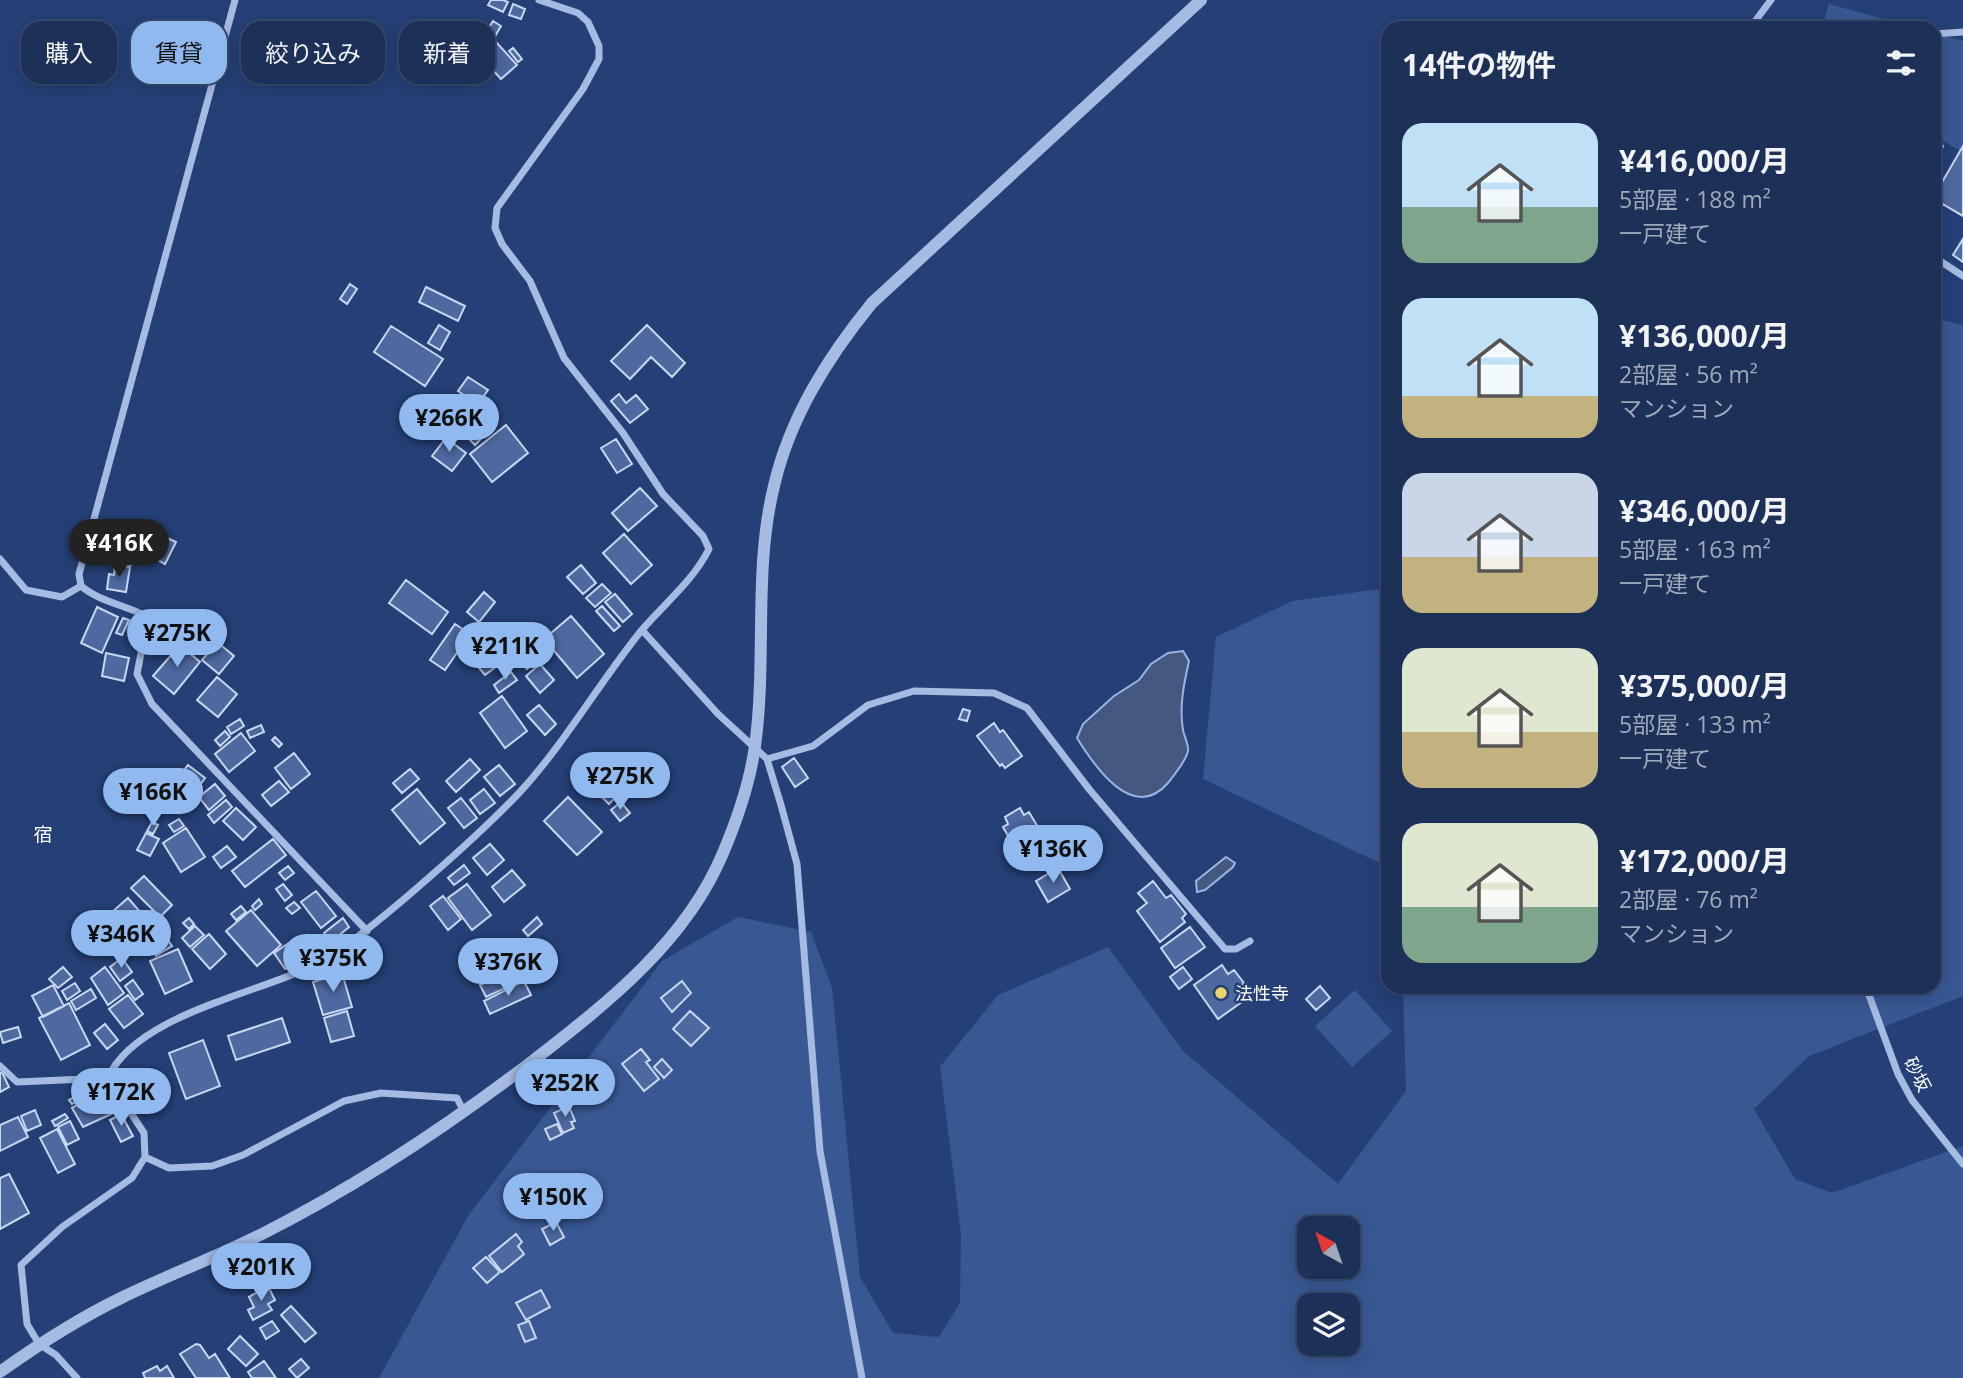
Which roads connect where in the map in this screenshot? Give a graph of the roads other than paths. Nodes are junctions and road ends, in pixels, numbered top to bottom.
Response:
1 (234, 0) edge
2 (539, 0) edge
3 (1200, 0) edge
4 (1770, 0) edge
5 (1755, 21) edge
6 (1963, 32) edge
7 (1941, 34) edge
8 (1941, 262) edge
9 (1963, 276) edge
10 (0, 559) edge
11 (81, 586) junction
12 (642, 630) junction
13 (755, 748) junction
14 (767, 759) junction
15 (367, 931) junction
16 (1250, 941) dead end
17 (1869, 994) edge
18 (0, 1066) edge
19 (108, 1078) junction
20 (464, 1112) junction
21 (145, 1157) junction
22 (1963, 1164) edge
23 (39, 1344) junction
24 (0, 1372) edge
25 (77, 1378) edge
26 (862, 1378) edge

1 - 11 street
2 - 12 street
3 - 13 street
4 - 5 street
6 - 7 street
8 - 9 street
10 - 11 street
11 - 15 street
12 - 13 street
12 - 15 street
13 - 14 street
13 - 20 street
14 - 16 street
14 - 26 street
15 - 19 street
17 - 22 street, 砂坂
18 - 19 street
19 - 21 street
20 - 21 street
20 - 23 street
21 - 23 street
23 - 24 street
23 - 25 street

